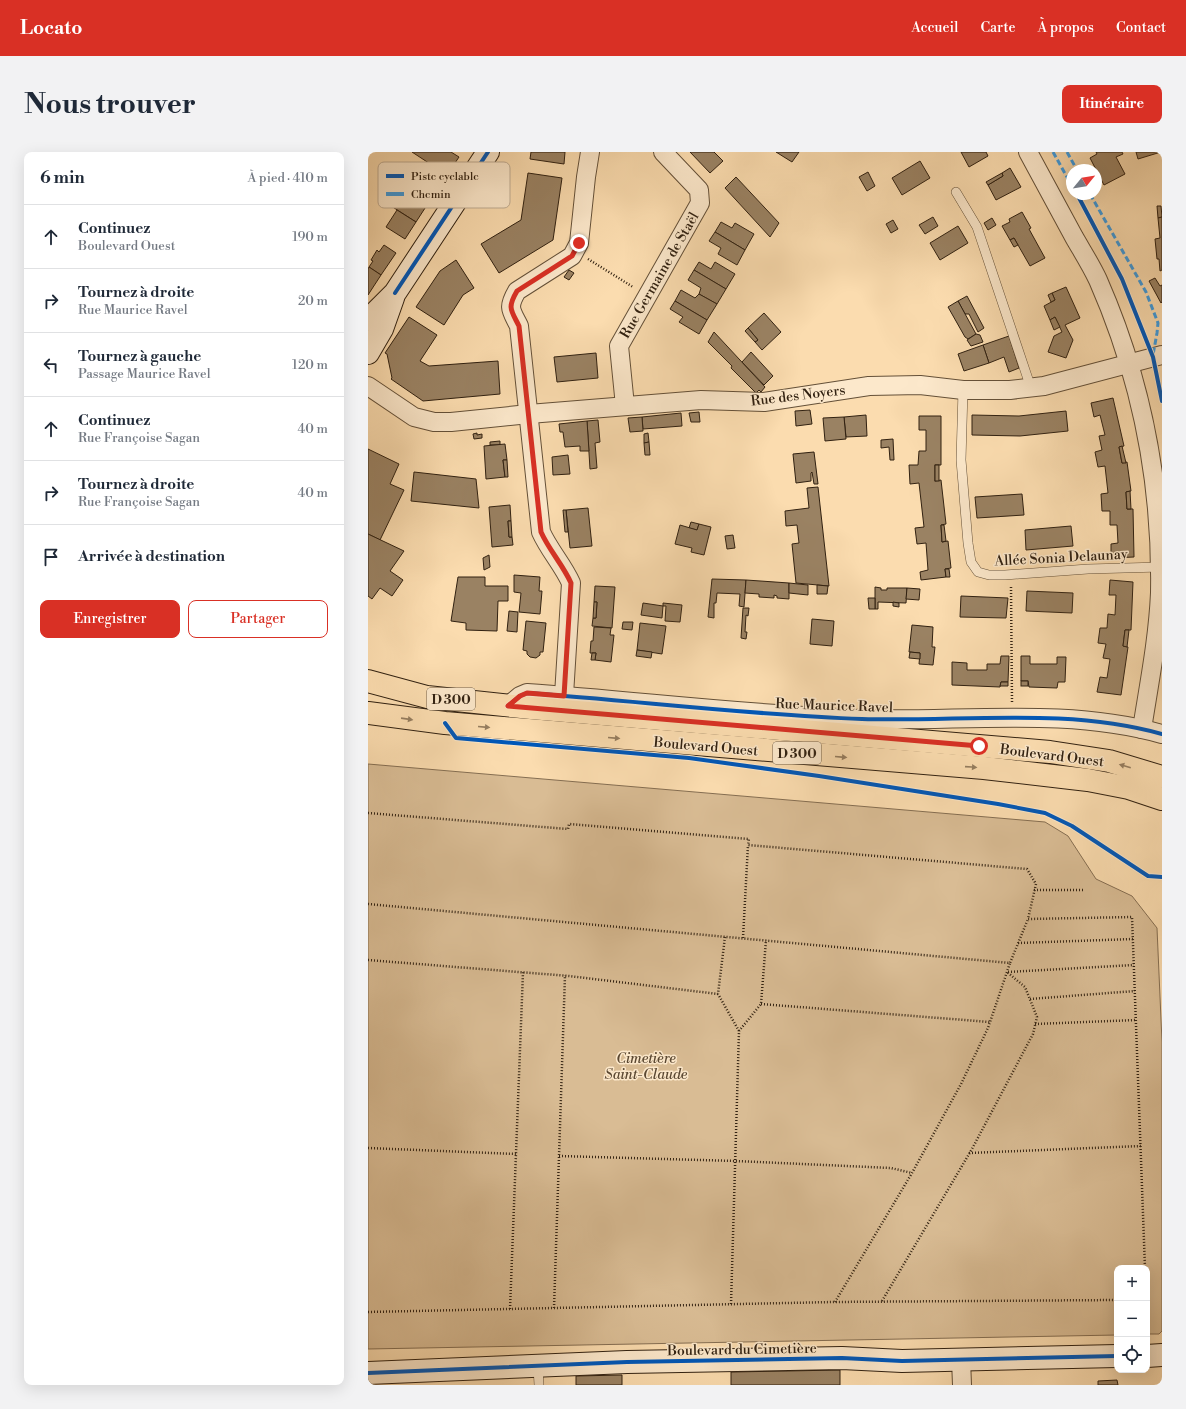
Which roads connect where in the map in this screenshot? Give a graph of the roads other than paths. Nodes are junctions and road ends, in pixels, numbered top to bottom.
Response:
1 (488, 152) edge
2 (590, 152) edge
3 (1028, 152) edge
4 (665, 154) edge
5 (481, 162) edge
6 (956, 192) dead end
7 (451, 208) edge
8 (395, 293) junction
9 (368, 320) edge
10 (368, 353) edge
11 (1162, 355) edge
12 (1129, 363) junction
13 (368, 386) edge
14 (1031, 388) junction
15 (963, 390) junction
16 (625, 406) junction
17 (529, 414) junction
18 (1161, 568) junction
19 (368, 681) edge
20 (564, 696) junction
21 (508, 706) junction
22 (368, 713) edge
23 (1142, 729) junction
24 (1162, 734) edge
25 (1162, 777) edge
26 (1154, 796) edge
27 (1162, 1355) edge
28 (1114, 1356) edge
29 (1150, 1356) edge
30 (961, 1359) junction
31 (368, 1373) edge
32 (538, 1375) edge
33 (962, 1385) edge

1 - 5 street
2 - 17 street
3 - 12 street
4 - 16 street, Rue Germaine de Staël
6 - 14 lane
7 - 8 street
8 - 9 street
8 - 10 street
11 - 12 street, Rue des Noyers
12 - 14 street, Rue des Noyers
12 - 18 street
13 - 17 street, Rue des Noyers
14 - 15 street, Rue des Noyers
15 - 16 street, Rue des Noyers
15 - 18 lane, Allée Sonia Delaunay
16 - 17 street, Rue des Noyers
17 - 20 street
18 - 23 street
19 - 21 main road, Boulevard Ouest / D 300
20 - 21 street, Rue Maurice Ravel
20 - 23 street, Rue Maurice Ravel
25 -> 21 main road, Boulevard Ouest / D 300
22 -> 26 main road, Boulevard Ouest / D 300
23 - 24 street, Rue Maurice Ravel
27 - 29 street
28 - 30 street, Boulevard du Cimetière
30 - 32 street, Boulevard du Cimetière
30 - 33 street
31 - 32 street, Boulevard du Cimetière

